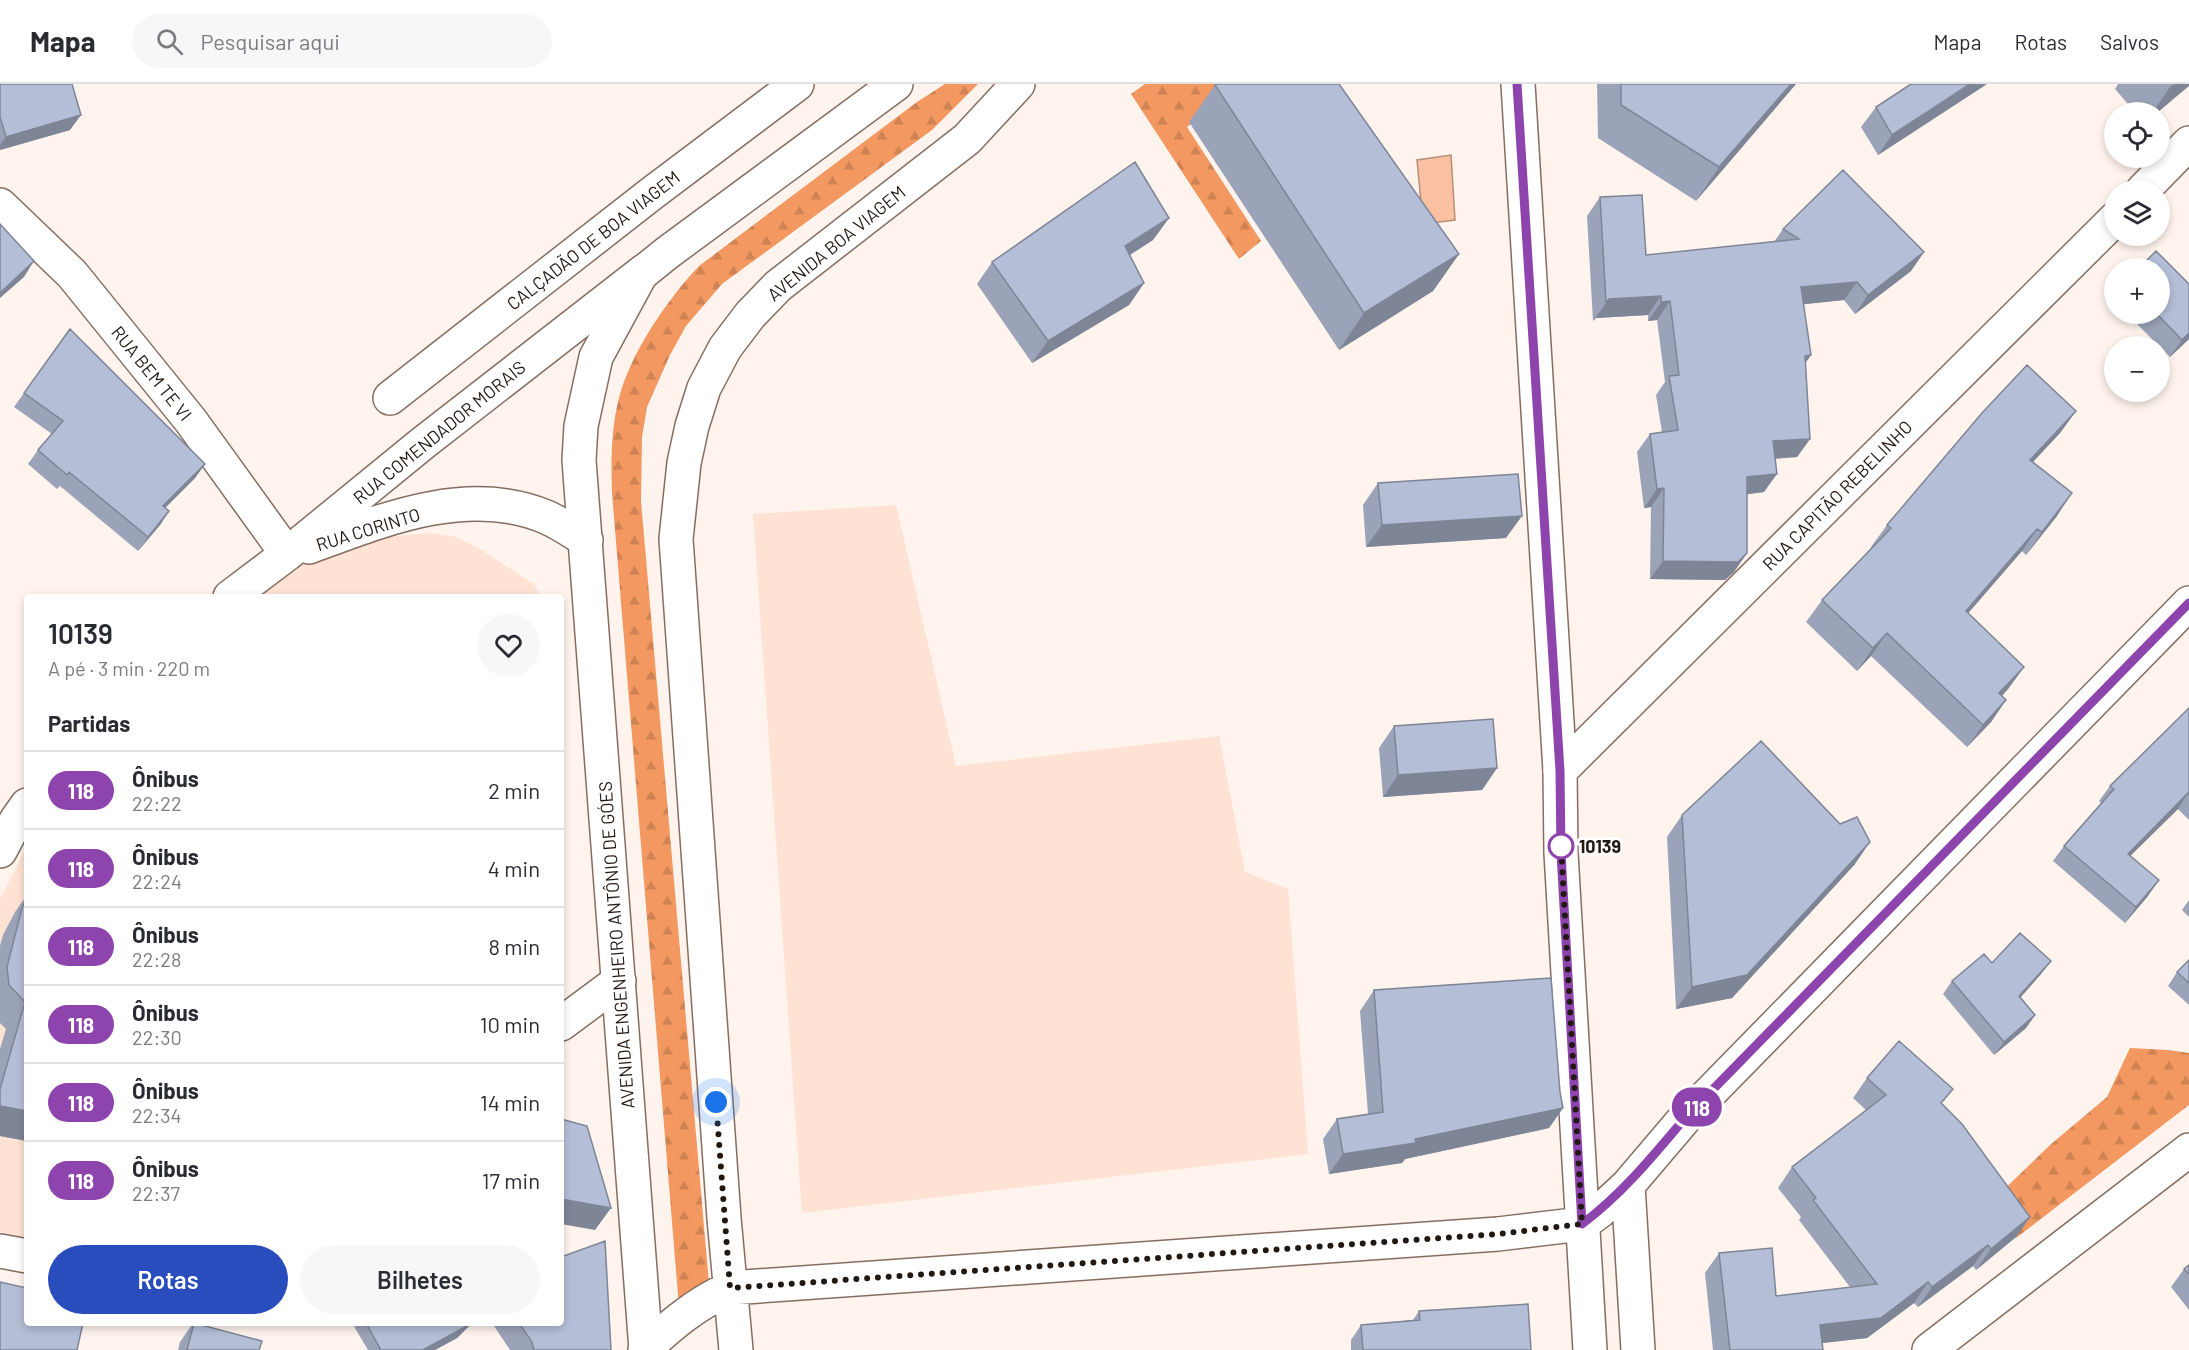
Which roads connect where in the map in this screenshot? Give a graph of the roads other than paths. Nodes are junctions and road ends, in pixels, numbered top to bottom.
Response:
1 (797, 84) edge
2 (896, 84) edge
3 (1018, 84) edge
4 (1518, 84) edge
5 (2189, 143) edge
6 (2153, 180) edge
7 (0, 206) edge
8 (2104, 230) edge
9 (649, 267) junction
10 (390, 398) dead end
11 (586, 540) junction
12 (287, 554) junction
13 (234, 594) edge
14 (2189, 603) edge
15 (1560, 771) junction
16 (15, 807) edge
17 (0, 851) edge
18 (619, 981) junction
19 (564, 1022) edge
20 (2189, 1150) edge
21 (1628, 1185) junction
22 (1582, 1224) junction
23 (0, 1251) edge
24 (24, 1255) edge
25 (730, 1288) junction
26 (646, 1350) edge
27 (736, 1350) edge
28 (1590, 1350) edge
29 (1638, 1350) edge
30 (1929, 1350) edge

1 - 10 main road, CALÇADÃO DE BOA VIAGEM
2 - 9 main road
3 - 25 main road, AVENIDA BOA VIAGEM
4 - 15 main road
5 - 6 main road
7 - 12 main road, RUA BEM TE VI
8 - 15 main road, RUA CAPITÃO REBELINHO
9 - 11 main road
9 - 12 main road, RUA COMENDADOR MORAIS
11 - 12 main road, RUA CORINTO
11 - 18 main road, AVENIDA ENGENHEIRO ANTÔNIO DE GÓES
12 - 13 main road, RUA COMENDADOR MORAIS
14 - 21 main road
15 - 22 main road
16 - 17 main road
18 - 19 main road
18 - 26 main road, AVENIDA ENGENHEIRO ANTÔNIO DE GÓES
20 - 30 main road
21 - 22 main road
21 - 29 main road
22 - 25 main road
22 - 28 main road
23 - 24 main road
25 - 26 main road
25 - 27 main road

